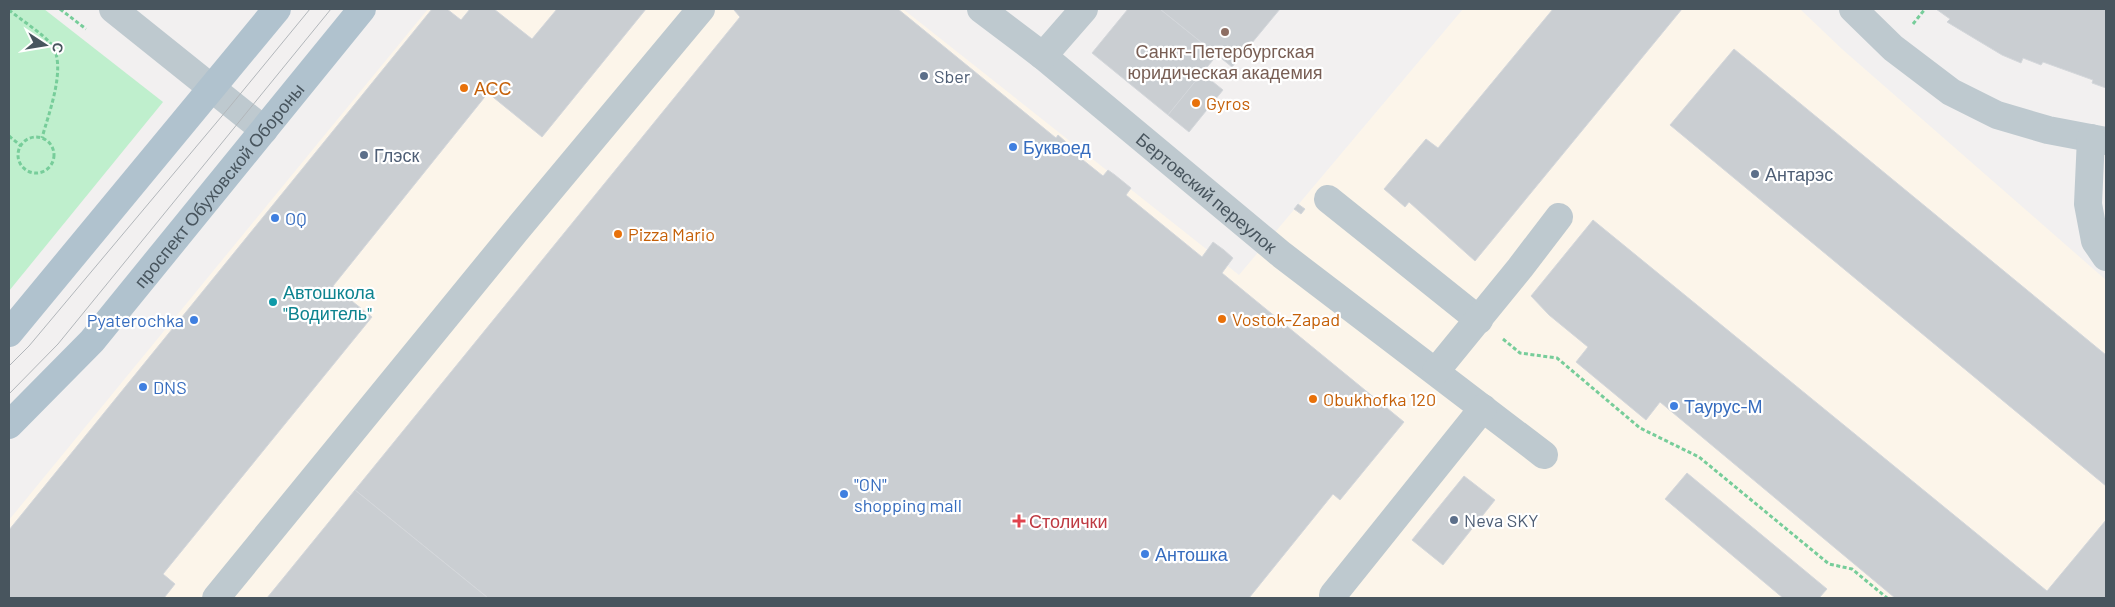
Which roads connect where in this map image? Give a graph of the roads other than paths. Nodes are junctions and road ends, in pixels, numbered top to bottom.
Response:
1 (114, 9) edge
2 (277, 9) edge
3 (362, 9) edge
4 (702, 9) edge
5 (981, 9) edge
6 (1084, 9) edge
7 (1853, 9) edge
8 (1043, 56) junction
9 (212, 88) junction
10 (264, 130) junction
11 (2098, 139) edge
12 (1328, 199) dead end
13 (1559, 217) dead end
14 (2106, 257) edge
15 (1479, 320) junction
16 (9, 333) edge
17 (1436, 371) junction
18 (1484, 408) junction
19 (9, 424) edge
20 (1544, 455) dead end
21 (1333, 595) dead end
22 (216, 598) edge

1 - 9 street
2 - 9 main road
3 - 10 main road, проспект Обуховской Обороны
4 - 22 street
5 - 8 street, Бертовский переулок
6 - 8 street
7 - 11 street
8 - 17 street, Бертовский переулок
9 - 10 street
9 - 16 main road
10 - 19 main road, проспект Обуховской Обороны
11 - 14 street
12 - 15 street
13 - 15 street
15 - 17 street
17 - 18 street, Бертовский переулок
18 - 20 street, Бертовский переулок
18 - 21 street

